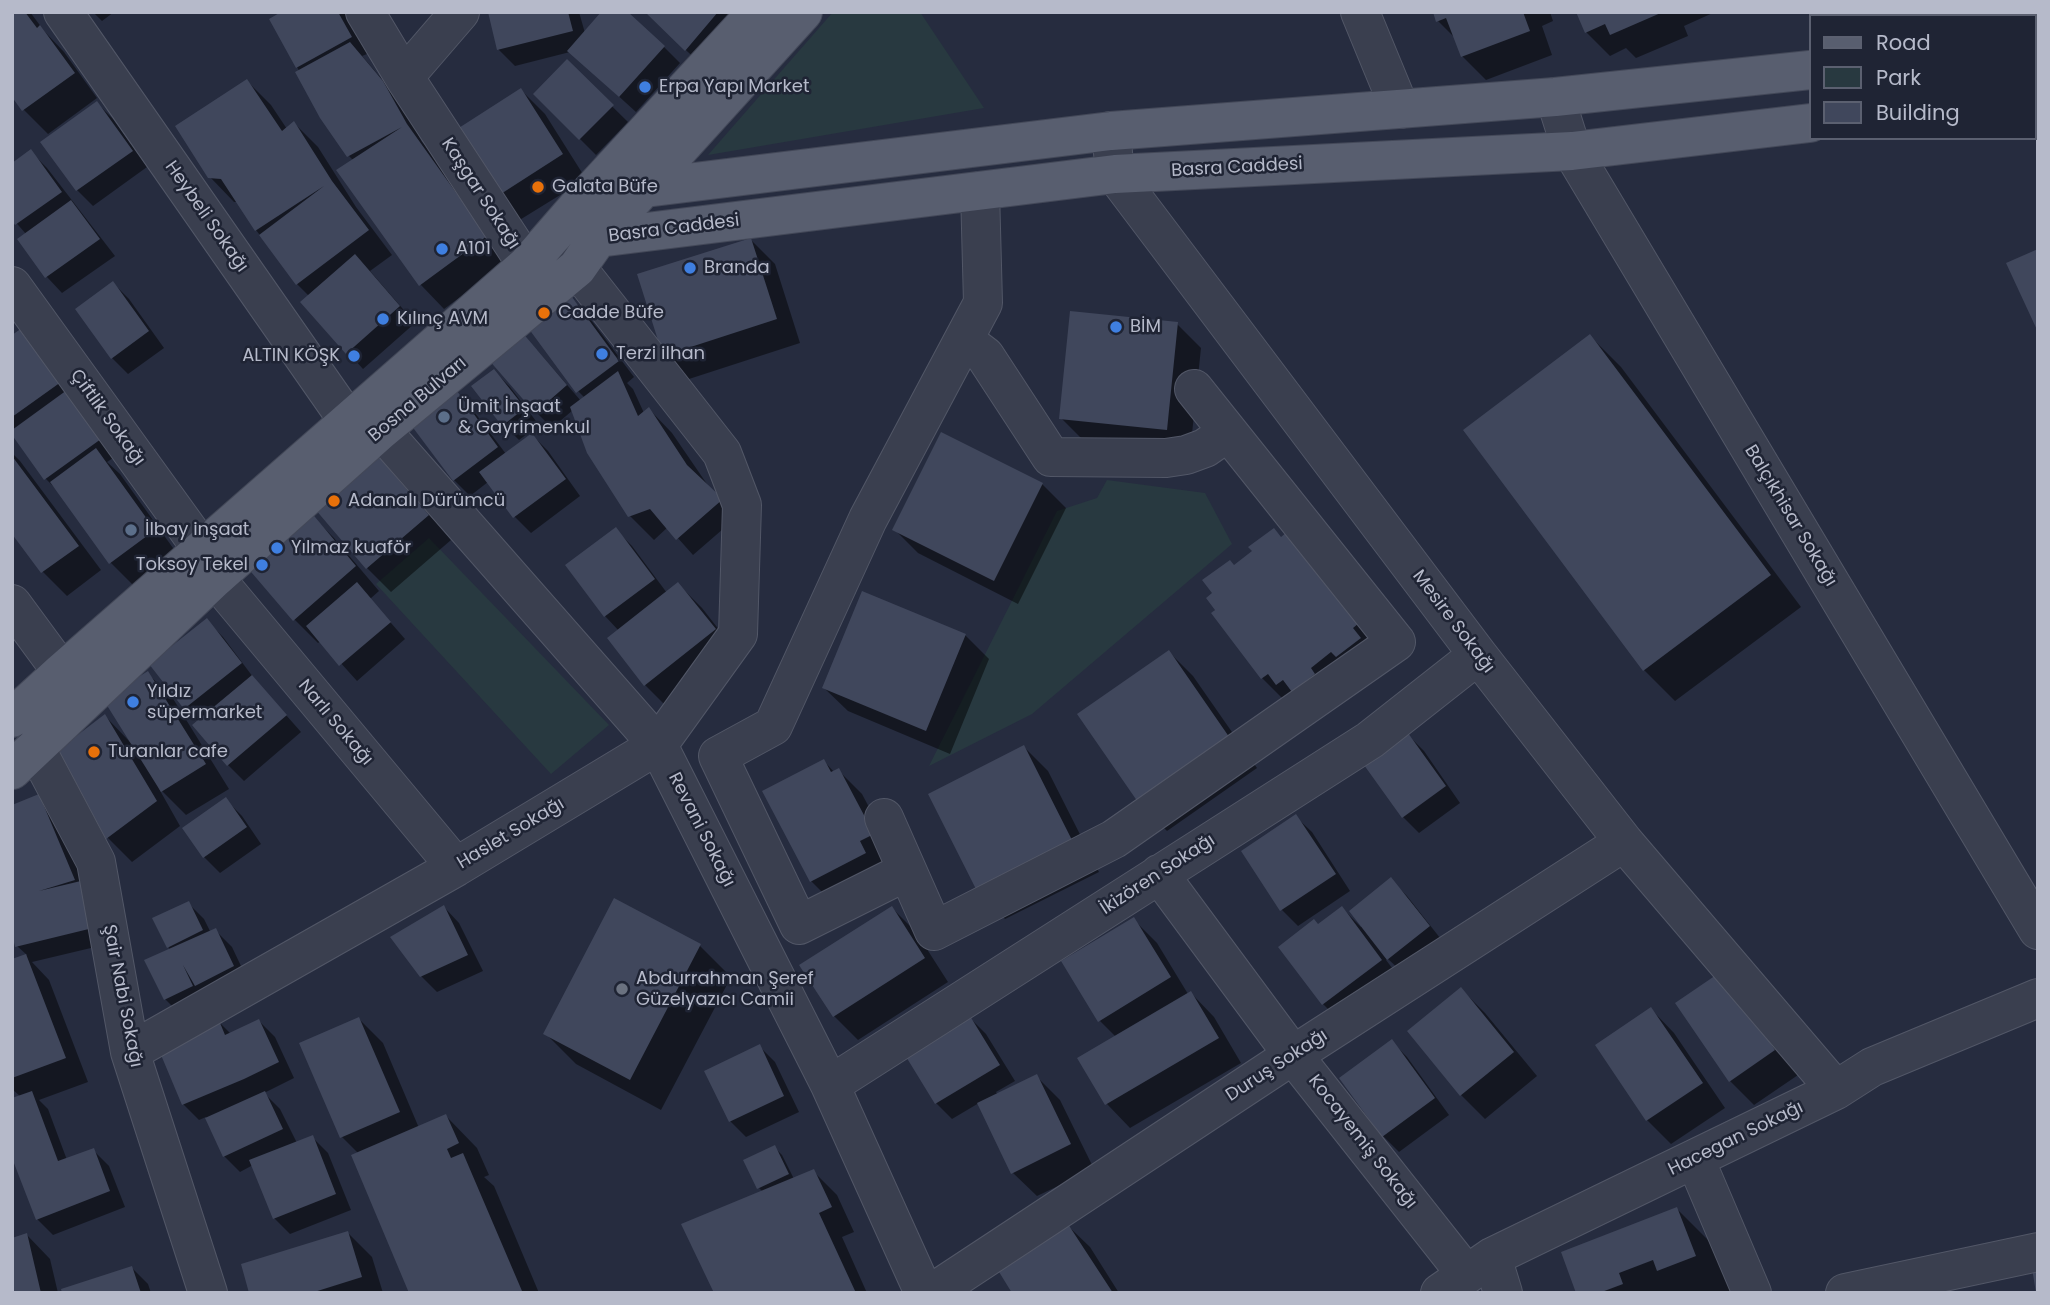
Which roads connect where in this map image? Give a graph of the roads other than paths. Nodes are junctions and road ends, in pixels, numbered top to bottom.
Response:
1 (63, 12) edge
2 (365, 12) edge
3 (460, 12) edge
4 (757, 12) edge
5 (803, 12) edge
6 (1360, 12) edge
7 (1808, 70) edge
8 (404, 77) junction
9 (1555, 97) junction
10 (1400, 109) junction
11 (1808, 123) edge
12 (1111, 131) junction
13 (1572, 151) junction
14 (1115, 174) junction
15 (642, 190) junction
16 (980, 191) junction
17 (588, 195) junction
18 (598, 238) junction
19 (527, 265) junction
20 (577, 268) junction
21 (12, 286) edge
22 (964, 340) junction
23 (1194, 389) dead end
24 (365, 426) junction
25 (1228, 432) junction
26 (208, 564) junction
27 (12, 604) edge
28 (1478, 655) junction
29 (62, 672) junction
30 (20, 745) edge
31 (658, 746) junction
32 (884, 818) dead end
33 (1624, 842) junction
34 (456, 867) junction
35 (906, 871) junction
36 (1160, 874) junction
37 (2038, 930) edge
38 (2038, 998) edge
39 (130, 1052) junction
40 (1293, 1055) junction
41 (830, 1085) junction
42 (1836, 1090) junction
43 (1695, 1160) junction
44 (2038, 1252) edge
45 (1466, 1275) edge
46 (208, 1293) edge
47 (924, 1293) edge
48 (932, 1293) edge
49 (1503, 1293) edge
50 (1752, 1293) edge
51 (1844, 1293) edge

1 - 24 street, Heybeli Sokağı
2 - 8 street, Kaşgar Sokağı
3 - 8 street
4 - 17 main road, Bosna Bulvarı
5 - 15 main road, Bosna Bulvarı
6 - 10 street
7 - 9 main road
8 - 19 street, Kaşgar Sokağı
9 - 10 main road
9 - 13 street, Balçıkhisar Sokağı
10 - 12 main road
11 - 13 main road, Basra Caddesi
12 - 14 street
12 - 15 main road
13 - 14 main road, Basra Caddesi
13 - 37 street, Balçıkhisar Sokağı
14 - 16 main road, Basra Caddesi
14 - 28 street, Mesire Sokağı
15 - 17 main road
15 - 18 main road, Bosna Bulvarı
16 - 18 main road, Basra Caddesi
16 - 22 street
17 - 18 main road, Basra Caddesi
17 - 19 main road, Bosna Bulvarı
18 - 20 main road, Bosna Bulvarı
19 - 20 street, Kaşgar Sokağı
19 - 24 main road, Bosna Bulvarı
20 - 24 main road, Bosna Bulvarı
20 - 31 street, Haslet Sokağı
21 - 26 street, Çiftlik Sokağı
22 - 25 street
22 - 35 street
23 - 25 street
24 - 26 main road, Bosna Bulvarı
24 - 31 street, Revani Sokağı
25 - 35 street
26 - 29 main road, Bosna Bulvarı
26 - 30 main road, Bosna Bulvarı
26 - 34 street, Narlı Sokağı
27 - 29 street
28 - 33 street, Mesire Sokağı
28 - 36 street, İkizören Sokağı
29 - 30 main road, Bosna Bulvarı
30 - 39 street, Şair Nabi Sokağı
31 - 34 street, Haslet Sokağı
31 - 41 street, Revani Sokağı
32 - 35 street
33 - 40 street, Duruş Sokağı
33 - 42 street, Mesire Sokağı
34 - 39 street, Haslet Sokağı
36 - 40 street, Kocayemiş Sokağı
36 - 41 street, İkizören Sokağı
38 - 42 street, Hacegan Sokağı
39 - 46 street, Şair Nabi Sokağı
40 - 45 street, Kocayemiş Sokağı
40 - 48 street, Duruş Sokağı
41 - 47 street, Revani Sokağı
42 - 43 street, Hacegan Sokağı
43 - 45 street, Hacegan Sokağı
43 - 50 street
44 - 51 street
45 - 49 street

